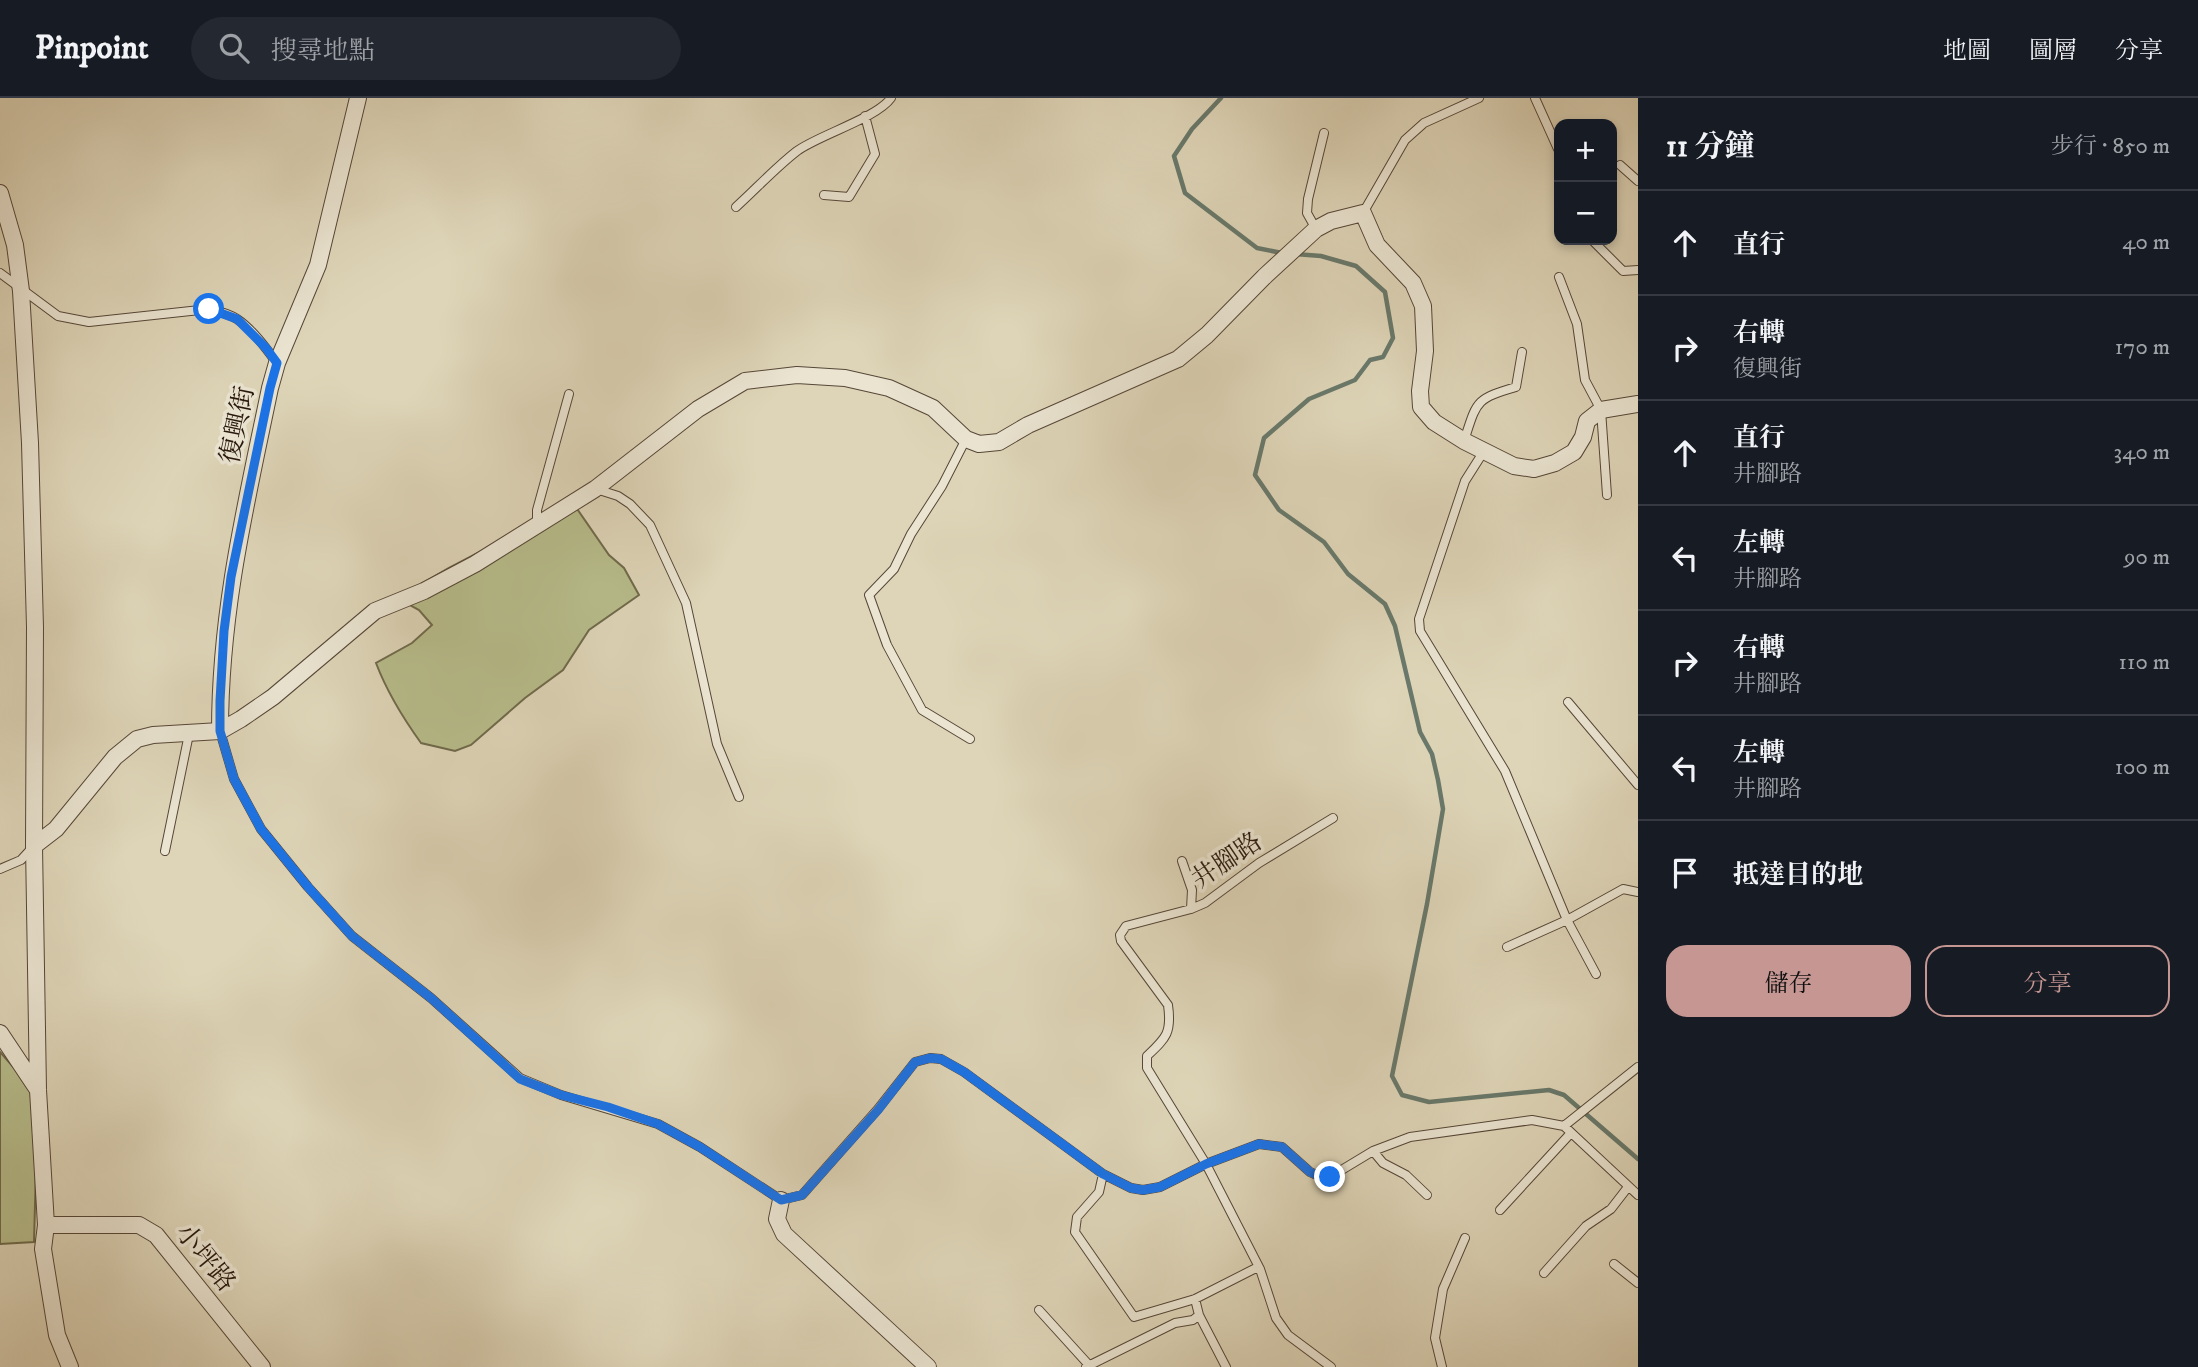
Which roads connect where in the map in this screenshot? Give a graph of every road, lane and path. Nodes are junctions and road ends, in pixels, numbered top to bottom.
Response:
1 (358, 98) edge
2 (891, 98) edge
3 (1479, 98) edge
4 (1535, 98) edge
5 (865, 116) junction
6 (1324, 133) dead end
7 (1554, 140) edge
8 (1620, 165) dead end
9 (1638, 181) edge
10 (0, 193) edge
11 (824, 195) dead end
12 (736, 207) dead end
13 (1363, 213) junction
14 (1316, 229) junction
15 (1597, 245) edge
16 (1638, 270) edge
17 (0, 273) edge
18 (1559, 277) dead end
19 (21, 290) junction
20 (1522, 352) dead end
21 (277, 363) junction
22 (569, 394) dead end
23 (1638, 404) edge
24 (1601, 410) junction
25 (966, 439) junction
26 (1464, 441) junction
27 (1484, 451) junction
28 (595, 489) junction
29 (1607, 495) dead end
30 (537, 525) junction
31 (1568, 702) dead end
32 (220, 731) junction
33 (189, 734) junction
34 (970, 739) dead end
35 (1638, 785) edge
36 (739, 797) dead end
37 (1333, 818) dead end
38 (34, 846) junction
39 (166, 851) dead end
40 (1182, 861) dead end
41 (0, 869) edge
42 (1638, 892) edge
43 (1191, 909) junction
44 (1567, 920) junction
45 (1507, 947) dead end
46 (1596, 974) dead end
47 (0, 1033) edge
48 (1638, 1067) edge
49 (38, 1090) junction
50 (1564, 1126) junction
51 (1570, 1134) junction
52 (1373, 1151) junction
53 (1206, 1164) junction
54 (1103, 1174) junction
55 (1628, 1187) junction
56 (1427, 1195) dead end
57 (1638, 1195) edge
58 (781, 1200) junction
59 (1500, 1210) dead end
60 (46, 1225) junction
61 (1465, 1238) dead end
62 (1614, 1264) dead end
63 (1258, 1267) junction
64 (1544, 1273) dead end
65 (1638, 1283) edge
66 (1195, 1299) junction
67 (1039, 1310) dead end
68 (1199, 1315) junction
69 (1087, 1366) edge
70 (71, 1367) edge
71 (262, 1367) edge
72 (928, 1367) edge
73 (1226, 1367) edge
74 (1331, 1367) edge
75 (1442, 1367) edge

1 - 21 street, 復興街
2 - 5 lane
3 - 13 lane
4 - 7 lane
5 - 11 lane
5 - 12 lane
6 - 14 lane
8 - 9 lane
10 - 19 street
13 - 14 street
13 - 26 street
14 - 25 street
15 - 16 lane
17 - 19 lane
18 - 24 lane
19 - 21 lane
19 - 38 street
20 - 26 lane
21 - 32 street, 復興街
22 - 30 lane
23 - 24 street
24 - 27 street
24 - 29 lane
25 - 28 street
25 - 34 lane
26 - 27 street
27 - 44 lane
28 - 30 street
28 - 36 lane
30 - 32 street
31 - 35 lane
32 - 33 street
32 - 58 lane
33 - 38 street
33 - 39 lane
37 - 43 lane, 井腳路
38 - 41 lane
38 - 49 street
40 - 43 lane
42 - 44 lane
43 - 53 lane, 井腳路
44 - 45 lane
44 - 46 lane
47 - 49 street
48 - 50 lane
49 - 60 street
50 - 51 lane
50 - 52 lane
51 - 55 lane
51 - 59 lane
52 - 53 lane
52 - 56 lane
53 - 54 lane
53 - 63 lane, 井腳路
54 - 58 lane
54 - 66 lane
55 - 57 lane
55 - 64 lane
58 - 72 street
60 - 70 street
60 - 71 street, 小坪路
61 - 75 lane
62 - 65 lane
63 - 66 lane
63 - 74 lane, 井腳路
66 - 68 lane
67 - 69 lane
68 - 69 lane
68 - 73 lane

